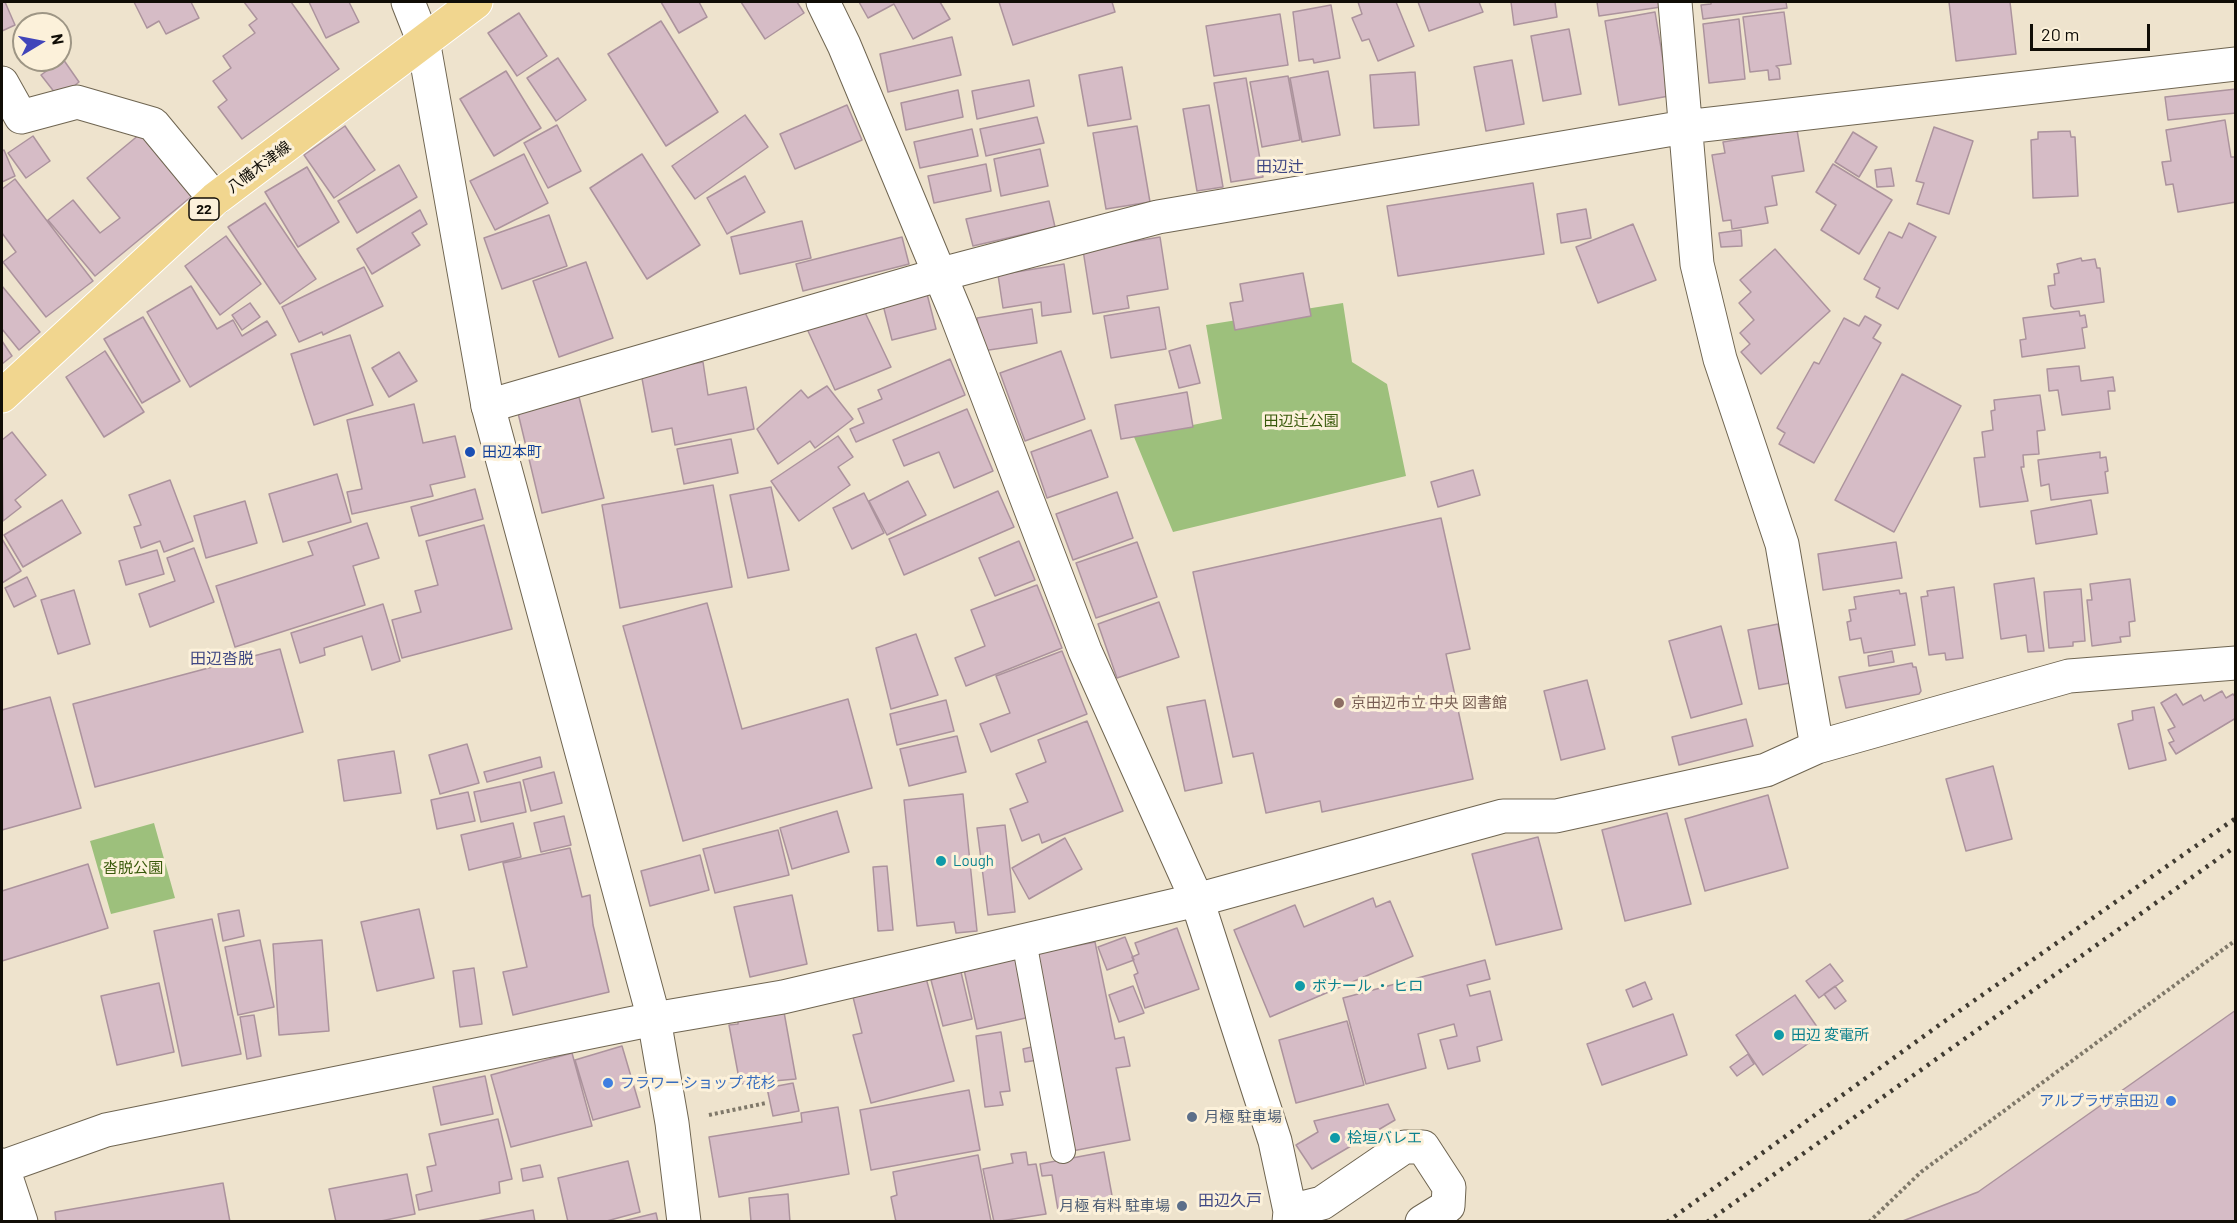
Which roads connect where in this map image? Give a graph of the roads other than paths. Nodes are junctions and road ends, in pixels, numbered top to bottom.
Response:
1 (408, 2) edge
2 (476, 2) edge
3 (823, 2) edge
4 (1675, 2) edge
5 (423, 40) junction
6 (2235, 64) edge
7 (2, 83) edge
8 (1685, 127) junction
9 (215, 199) junction
10 (938, 275) junction
11 (2, 396) edge
12 (488, 406) junction
13 (2235, 663) edge
14 (1817, 747) junction
15 (1197, 900) junction
16 (1024, 941) junction
17 (654, 1019) junction
18 (1063, 1151) dead end
19 (2, 1166) edge
20 (1291, 1218) edge
21 (21, 1221) edge
22 (684, 1221) edge
23 (1422, 1221) edge

1 - 5 street
2 - 5 main road, 八幡木津線 / 22
3 - 10 street
4 - 8 street
5 - 9 main road, 八幡木津線 / 22
5 - 12 street
6 - 8 street
7 - 9 street
8 - 10 street
8 - 14 street
9 - 11 main road, 八幡木津線 / 22
10 - 12 street
10 - 15 street
12 - 17 street
13 - 14 street
14 - 15 street
15 - 16 street
15 - 20 street
16 - 17 street
16 - 18 lane
17 - 19 street
17 - 22 street
19 - 21 street
20 - 23 street

